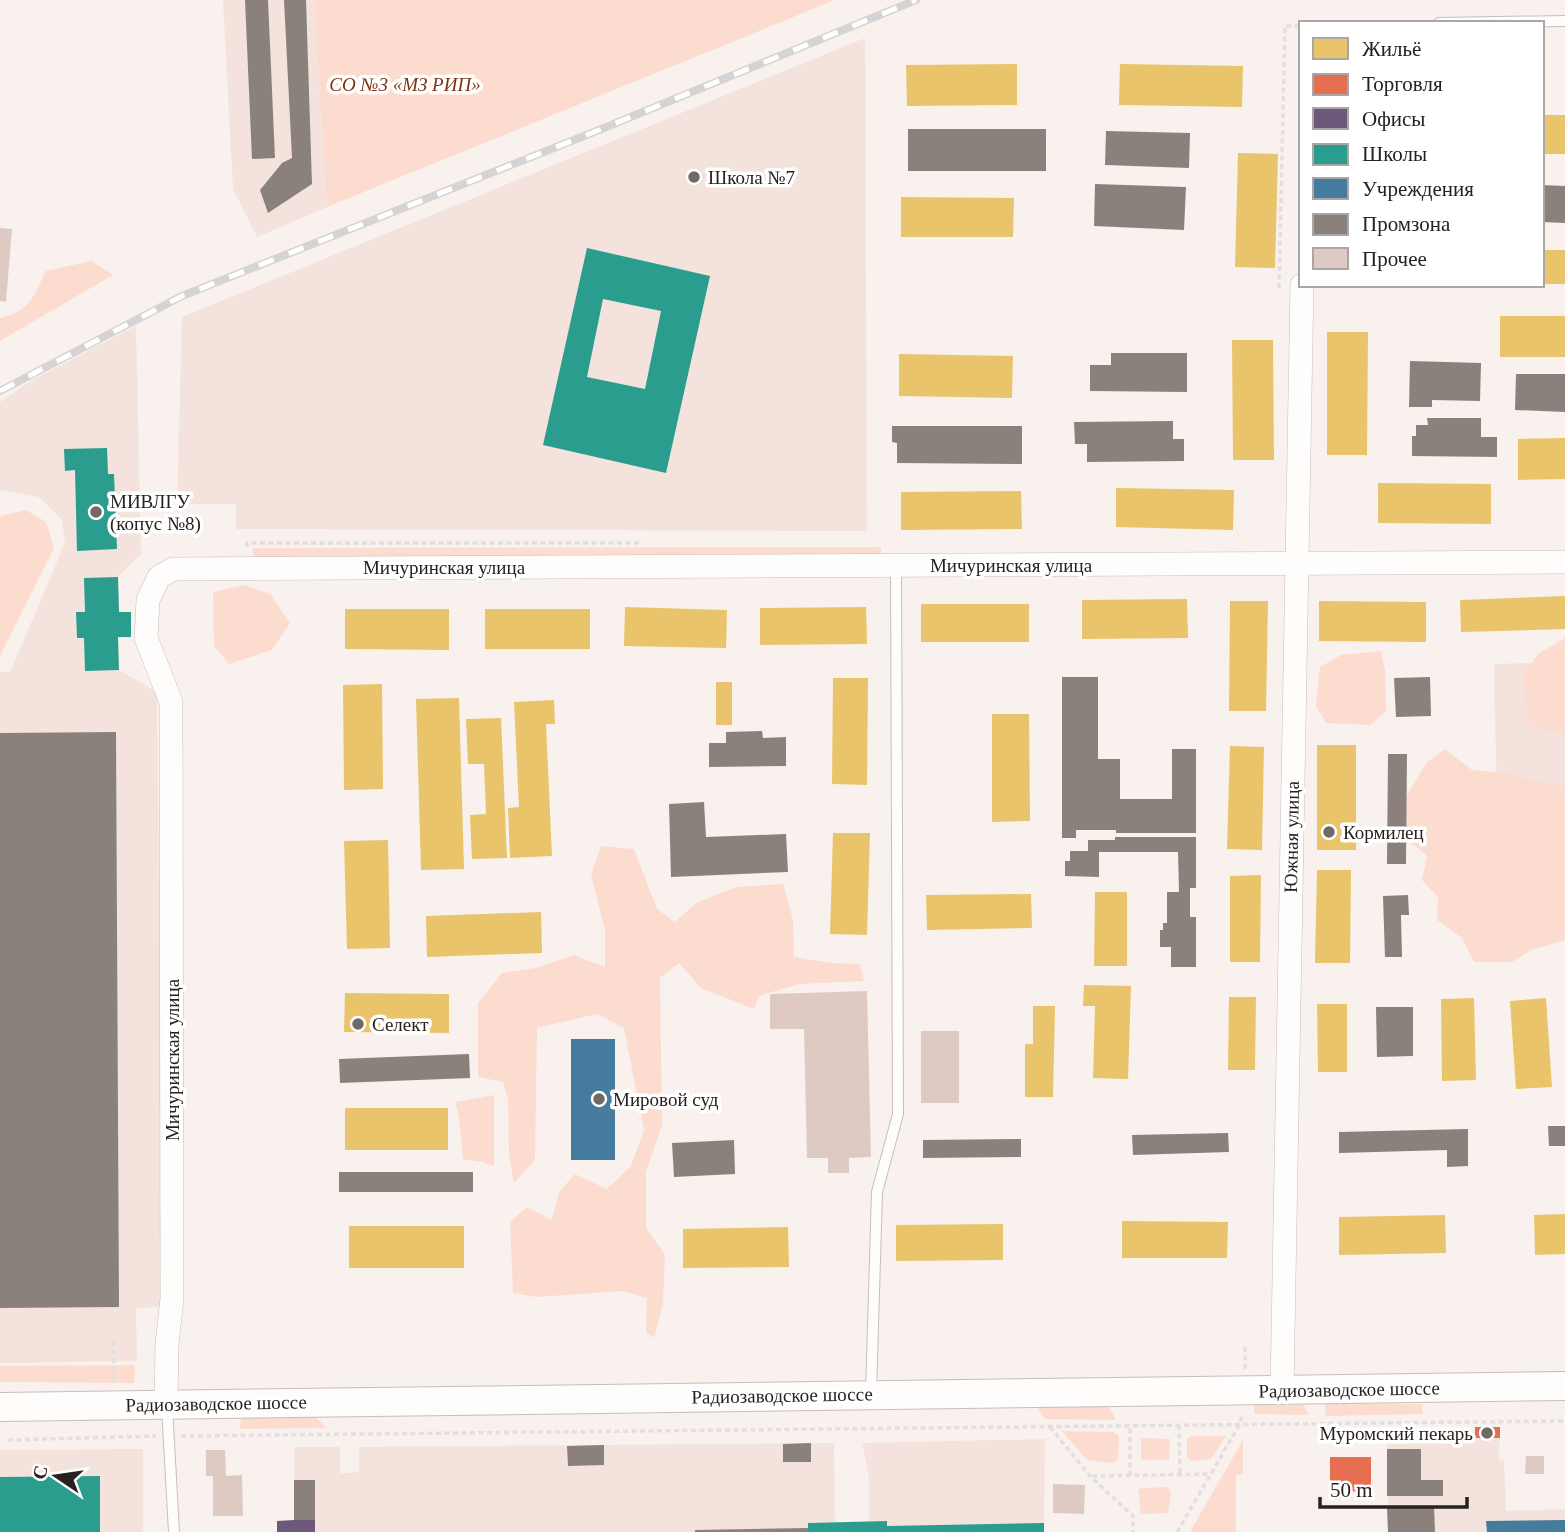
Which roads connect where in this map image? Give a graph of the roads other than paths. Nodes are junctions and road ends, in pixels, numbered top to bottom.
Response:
1 (1565, 20) edge
2 (1523, 21) edge
3 (1302, 287) edge
4 (1565, 562) edge
5 (1295, 563) junction
6 (896, 565) junction
7 (1565, 1386) edge
8 (1282, 1390) junction
9 (871, 1394) junction
10 (166, 1404) junction
11 (0, 1407) edge
12 (174, 1532) edge

1 - 2 lane
3 - 5 street, Южная улица
4 - 5 street, Мичуринская улица
5 - 6 street, Мичуринская улица
5 - 8 street, Южная улица
6 - 9 lane
6 - 10 street, Мичуринская улица
7 - 8 street, Радиозаводское шоссе
8 - 9 street, Радиозаводское шоссе
9 - 10 street, Радиозаводское шоссе
10 - 11 street, Радиозаводское шоссе
10 - 12 lane

